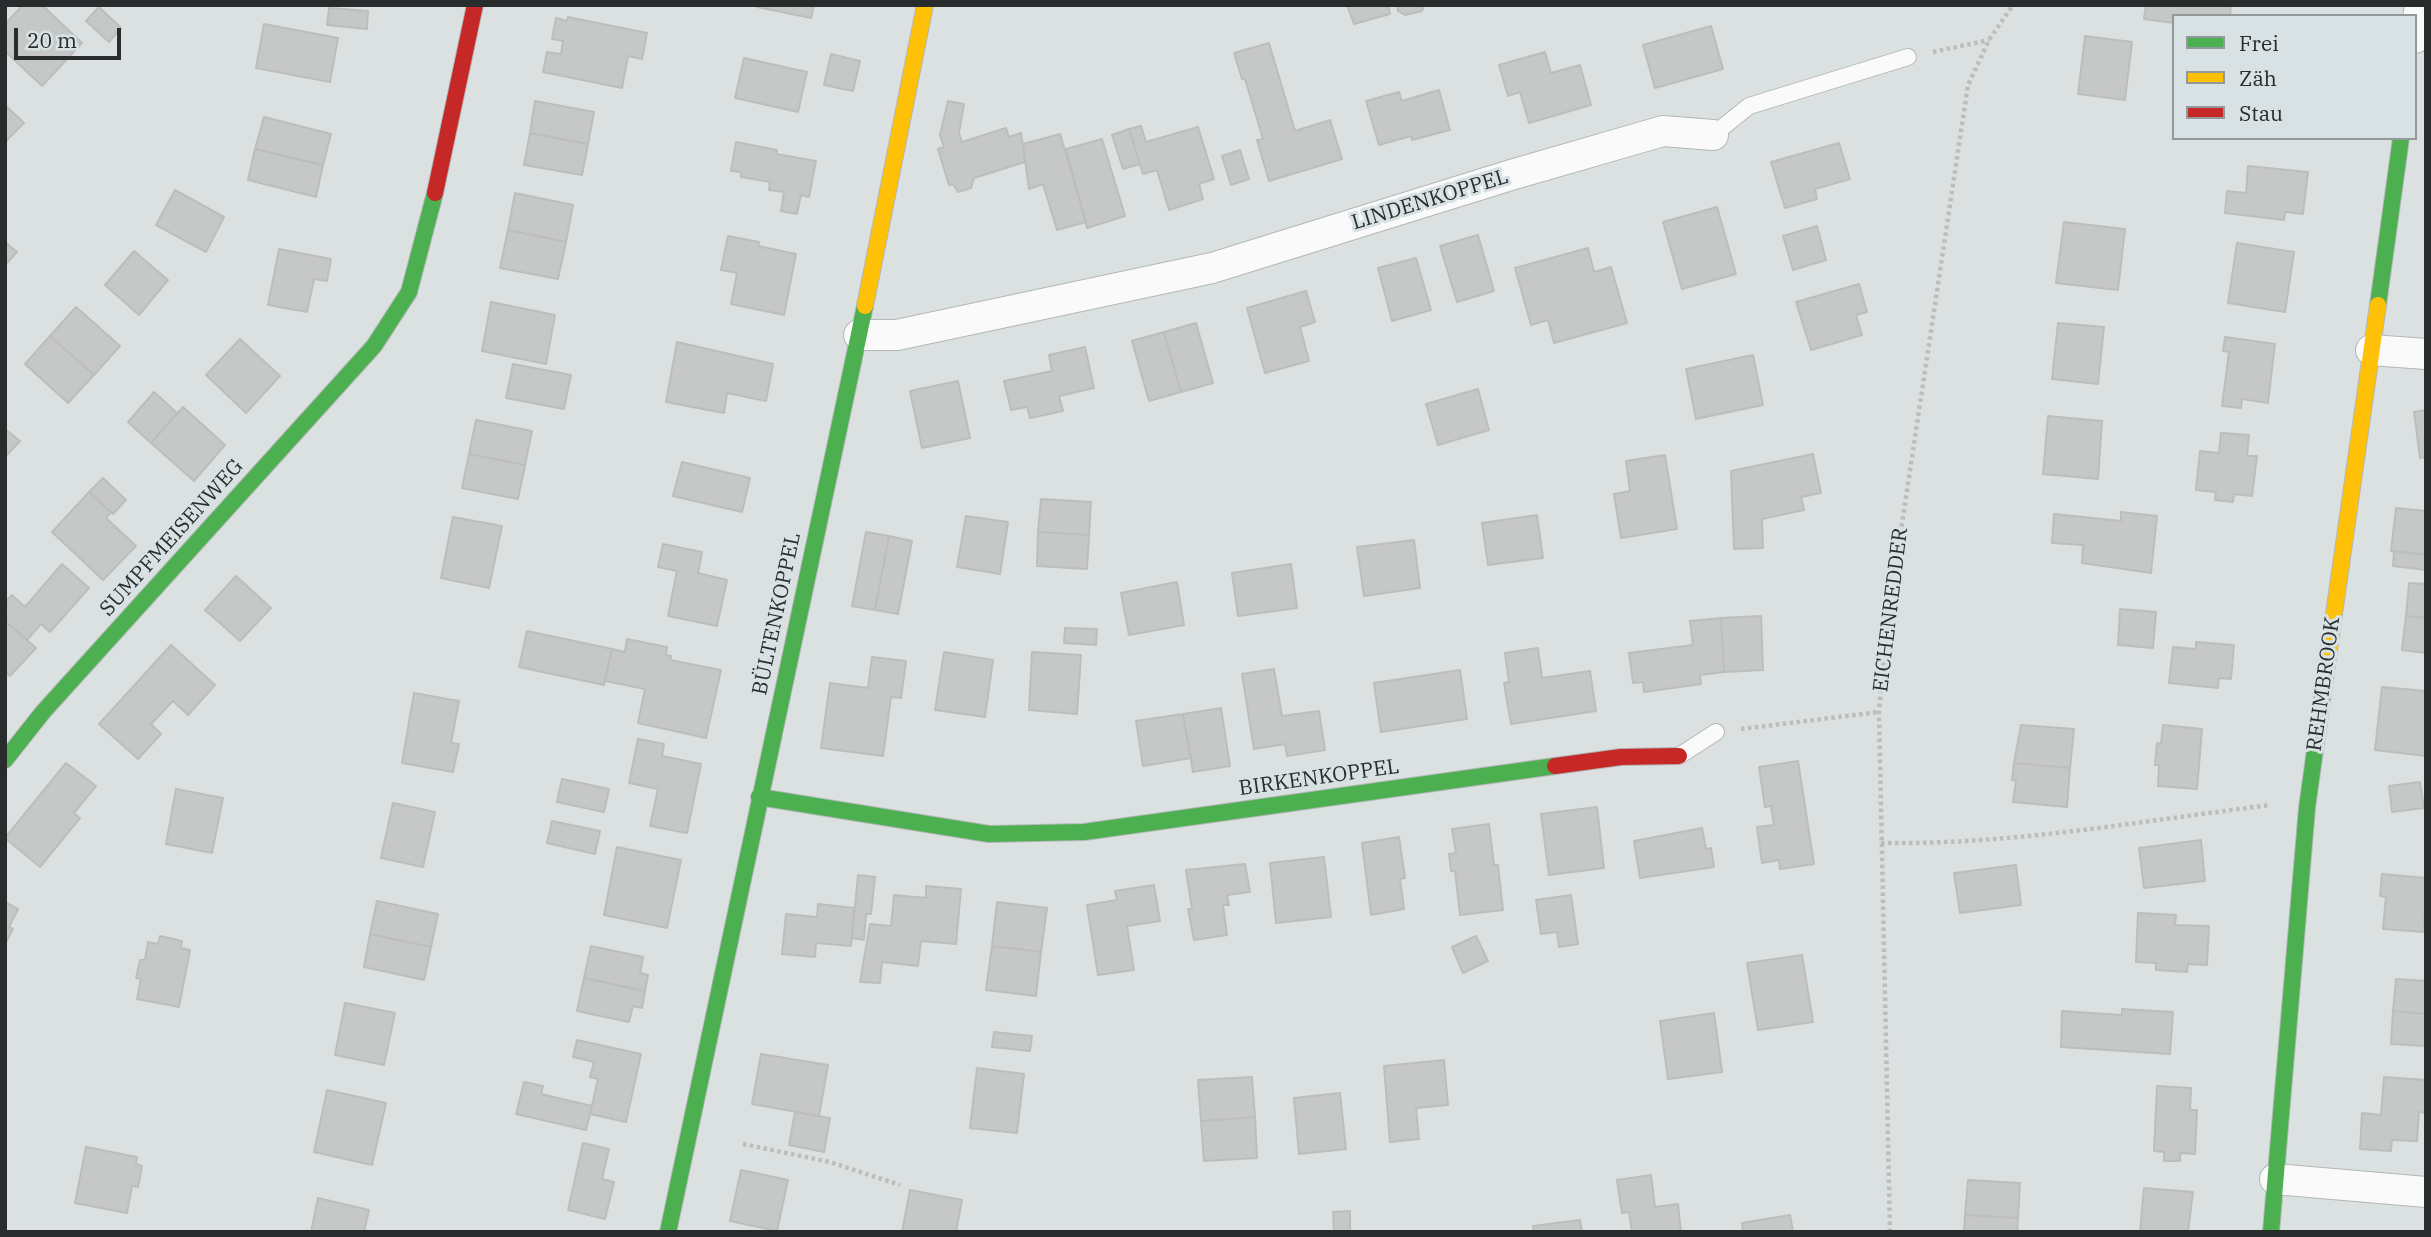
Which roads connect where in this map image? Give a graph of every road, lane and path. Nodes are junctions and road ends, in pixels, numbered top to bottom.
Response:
1 (475, 5) edge
2 (925, 5) edge
3 (2013, 5) edge
4 (2420, 5) edge
5 (2417, 25) edge
6 (1989, 40) junction
7 (1908, 57) joint
8 (1713, 135) joint
9 (2401, 140) edge
10 (859, 335) junction
11 (2371, 350) junction
12 (2426, 354) edge
13 (1879, 712) junction
14 (1716, 733) joint
15 (1678, 757) joint
16 (5, 760) edge
17 (759, 797) junction
18 (2307, 808) junction
19 (1881, 843) junction
20 (743, 1144) dead end
21 (2275, 1179) junction
22 (900, 1185) dead end
23 (2426, 1192) edge
24 (668, 1232) edge
25 (1889, 1232) edge
26 (2271, 1232) edge

1 - 16 street, SUMPFMEISENWEG
2 - 10 street, BÜLTENKOPPEL
3 - 6 path, EICHENREDDER
4 - 5 street
6 - 7 path
6 - 13 path, EICHENREDDER
7 - 8 lane, LINDENKOPPEL
8 - 10 street, LINDENKOPPEL
9 - 11 street, REHMBROOK
10 - 17 street, BÜLTENKOPPEL
11 - 12 street
11 - 18 street, REHMBROOK
13 - 14 path
13 - 19 path, EICHENREDDER
14 - 15 lane, BIRKENKOPPEL
15 - 17 street, BIRKENKOPPEL
17 - 24 street, BÜLTENKOPPEL
18 - 19 path
18 - 21 street, REHMBROOK
19 - 25 path, EICHENREDDER
20 - 22 path
21 - 23 street
21 - 26 street, REHMBROOK

